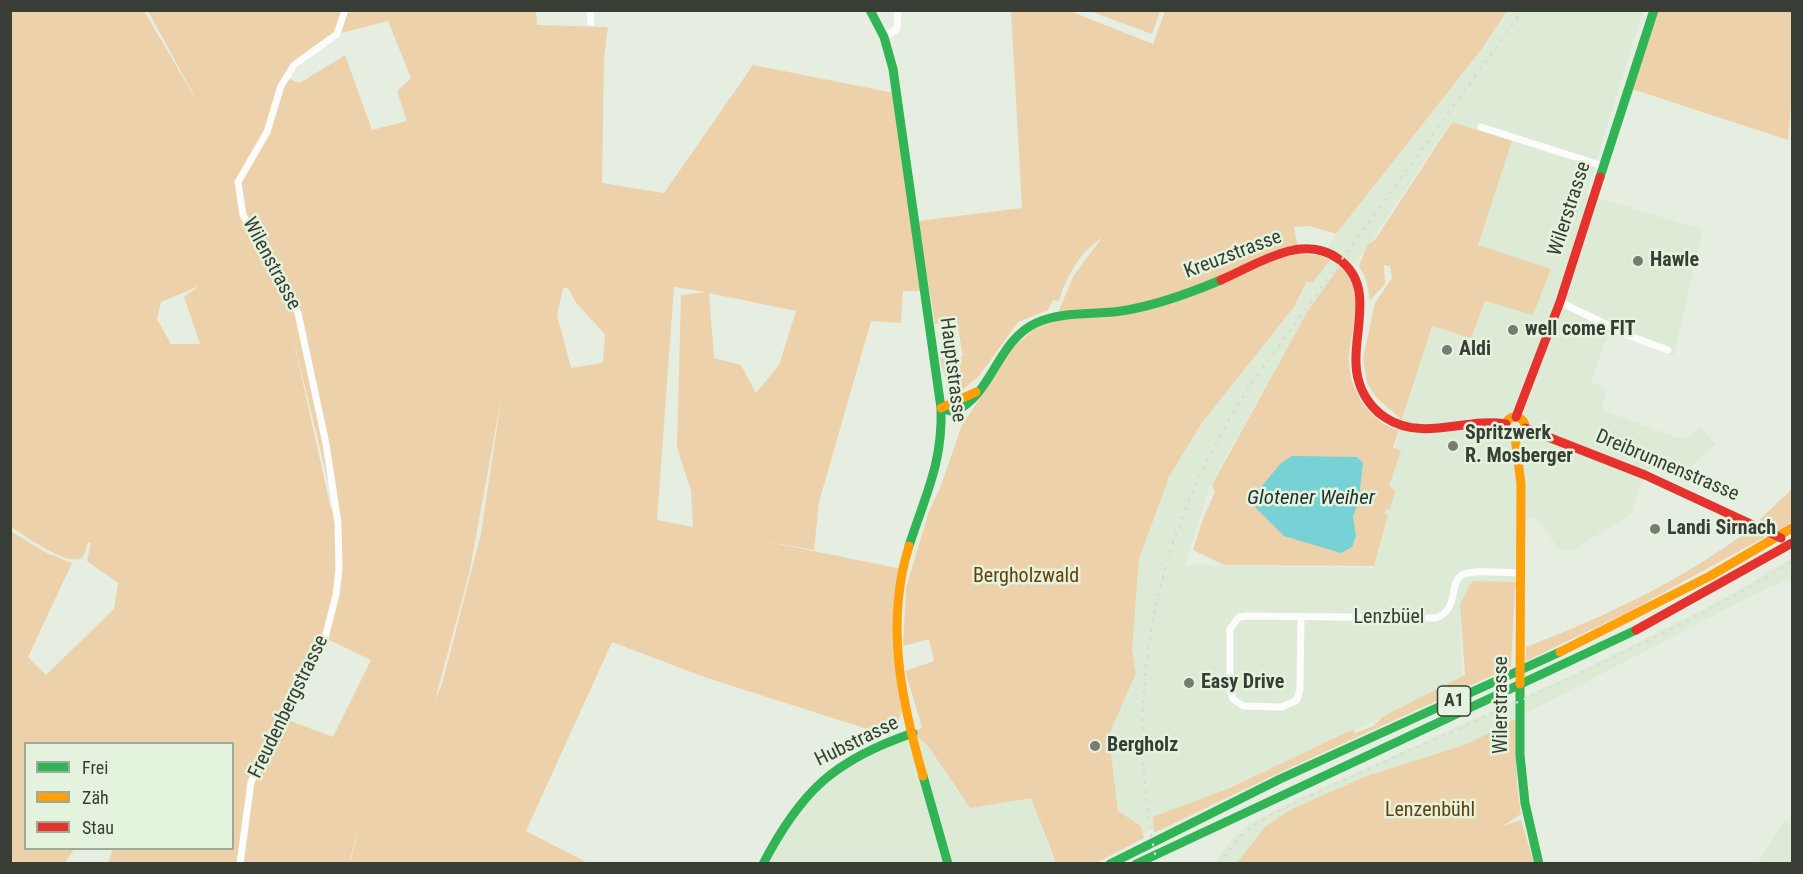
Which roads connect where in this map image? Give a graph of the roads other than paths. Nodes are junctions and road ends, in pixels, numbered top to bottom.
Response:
1 (345, 10) edge
2 (590, 10) edge
3 (870, 10) edge
4 (898, 10) edge
5 (1654, 10) edge
6 (591, 22) dead end
7 (884, 37) junction
8 (1481, 127) dead end
9 (1603, 166) junction
10 (1560, 302) junction
11 (1668, 350) dead end
12 (941, 408) junction
13 (1516, 417) junction
14 (1506, 424) junction
15 (1525, 428) junction
16 (1515, 437) junction
17 (326, 444) joint
18 (1792, 528) edge
19 (1792, 544) edge
20 (1520, 573) junction
21 (1301, 617) junction
22 (913, 734) junction
23 (240, 864) edge
24 (764, 864) edge
25 (948, 864) edge
26 (1110, 864) edge
27 (1136, 864) edge
28 (1539, 864) edge

1 - 17 street, Wilenstrasse
2 - 6 street
3 - 7 main road, Hauptstrasse
4 - 7 street
5 - 9 main road, Wilerstrasse
7 - 12 main road, Hauptstrasse
8 - 9 street
9 - 10 main road, Wilerstrasse
10 - 11 street
10 - 13 main road, Wilerstrasse
12 - 14 main road, Kreuzstrasse
12 - 22 main road, Hauptstrasse
13 - 14 main road
13 - 15 main road
14 - 16 main road
15 - 16 main road
15 - 19 main road, Dreibrunnenstrasse
16 - 20 main road, Wilerstrasse
17 - 23 street, Freudenbergstrasse
18 - 26 main road, A1
19 - 27 main road, A1
20 - 21 street, Lenzbüel
20 - 28 main road, Wilerstrasse
21 - 21 street, Lenzbüel
22 - 24 main road, Hubstrasse
22 - 25 main road, Hubstrasse

